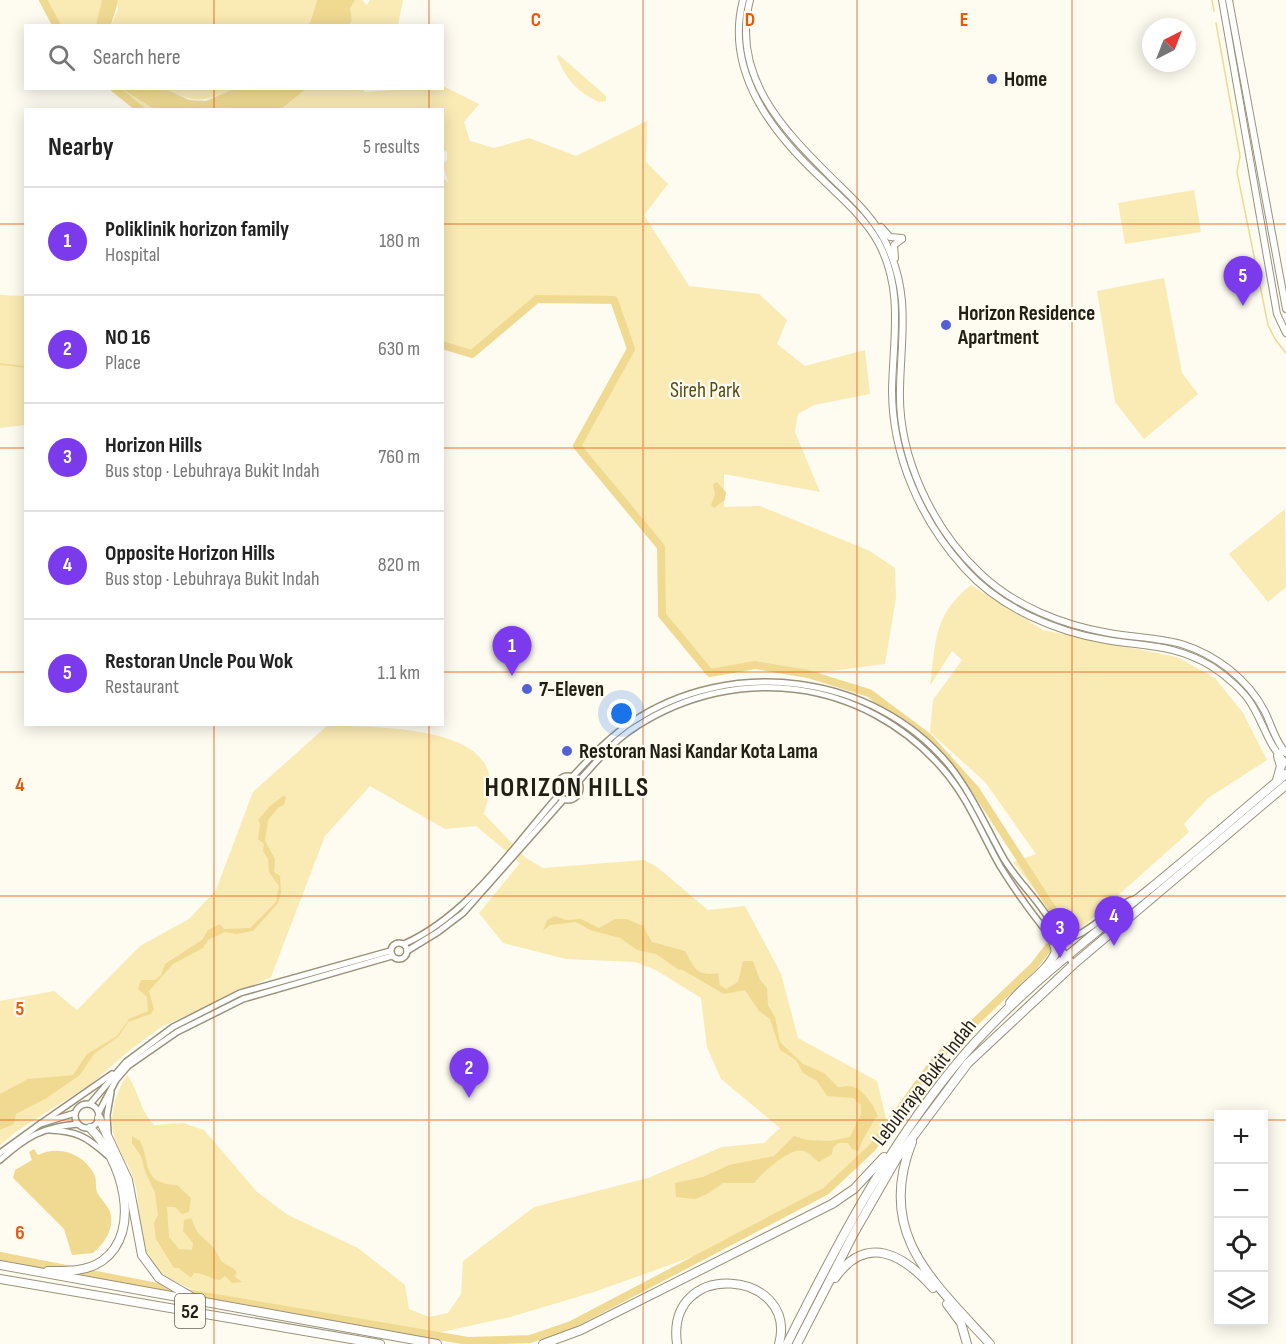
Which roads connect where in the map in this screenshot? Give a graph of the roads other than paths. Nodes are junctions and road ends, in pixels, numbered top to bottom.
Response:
1 (743, 0) edge
2 (750, 0) edge
3 (1222, 0) edge
4 (1229, 0) edge
5 (861, 206) junction
6 (900, 280) junction
7 (1286, 309) edge
8 (1286, 333) edge
9 (1283, 753) edge
10 (1286, 763) edge
11 (1286, 774) edge
12 (572, 777) junction
13 (578, 782) junction
14 (1277, 782) junction
15 (1286, 785) edge
16 (561, 797) junction
17 (1137, 898) junction
18 (1052, 938) junction
19 (404, 944) junction
20 (407, 951) junction
21 (391, 954) junction
22 (1067, 956) junction
23 (1074, 964) junction
24 (1002, 1014) junction
25 (126, 1062) junction
26 (116, 1080) junction
27 (90, 1104) junction
28 (75, 1113) junction
29 (99, 1115) junction
30 (922, 1122) junction
31 (78, 1124) junction
32 (41, 1127) junction
33 (90, 1128) junction
34 (908, 1128) junction
35 (110, 1143) junction
36 (0, 1153) edge
37 (108, 1156) junction
38 (0, 1160) edge
39 (0, 1265) edge
40 (36, 1272) junction
41 (0, 1279) edge
42 (822, 1296) junction
43 (199, 1302) junction
44 (380, 1344) edge
45 (438, 1344) edge
46 (543, 1344) edge
47 (676, 1344) edge
48 (779, 1344) edge
49 (787, 1344) edge
50 (798, 1344) edge
51 (967, 1344) edge
52 (990, 1344) edge

1 - 9 main road
2 - 5 main road
3 - 8 main road
4 - 7 main road
5 - 6 main road
5 - 6 main road
6 - 9 main road
9 - 10 main road
9 - 14 highway
11 - 14 highway, Lebuhraya Bukit Indah
12 - 13 street
12 - 16 street
12 - 17 street
13 - 16 street
13 - 18 street
14 - 17 highway, Lebuhraya Bukit Indah
15 - 23 highway, Lebuhraya Bukit Indah
16 - 19 street
16 - 20 street
17 - 22 highway, Lebuhraya Bukit Indah
18 - 22 street
18 - 24 highway
19 - 20 street
19 - 21 street
20 - 21 street
21 - 25 street
21 - 26 street
22 - 23 street
22 - 24 highway, Lebuhraya Bukit Indah
23 - 30 highway, Lebuhraya Bukit Indah
24 - 34 highway, Lebuhraya Bukit Indah
25 - 27 street
25 - 32 street
26 - 29 street
26 - 35 street
27 - 28 street
27 - 29 street
28 - 31 street
28 - 32 street
29 - 33 street
29 - 35 highway
30 - 42 highway, Lebuhraya Bukit Indah
30 - 52 highway
31 - 32 street
31 - 33 street
32 - 36 street
32 - 37 street
32 - 38 street
33 - 37 highway
34 - 46 highway
34 - 49 highway, Lebuhraya Bukit Indah
35 - 43 highway
37 - 40 highway
39 - 40 highway, 52
40 - 43 highway, 52
41 - 44 highway, 52
42 - 50 highway, Lebuhraya Bukit Indah
42 - 51 highway
43 - 45 highway, 52
47 - 48 highway

